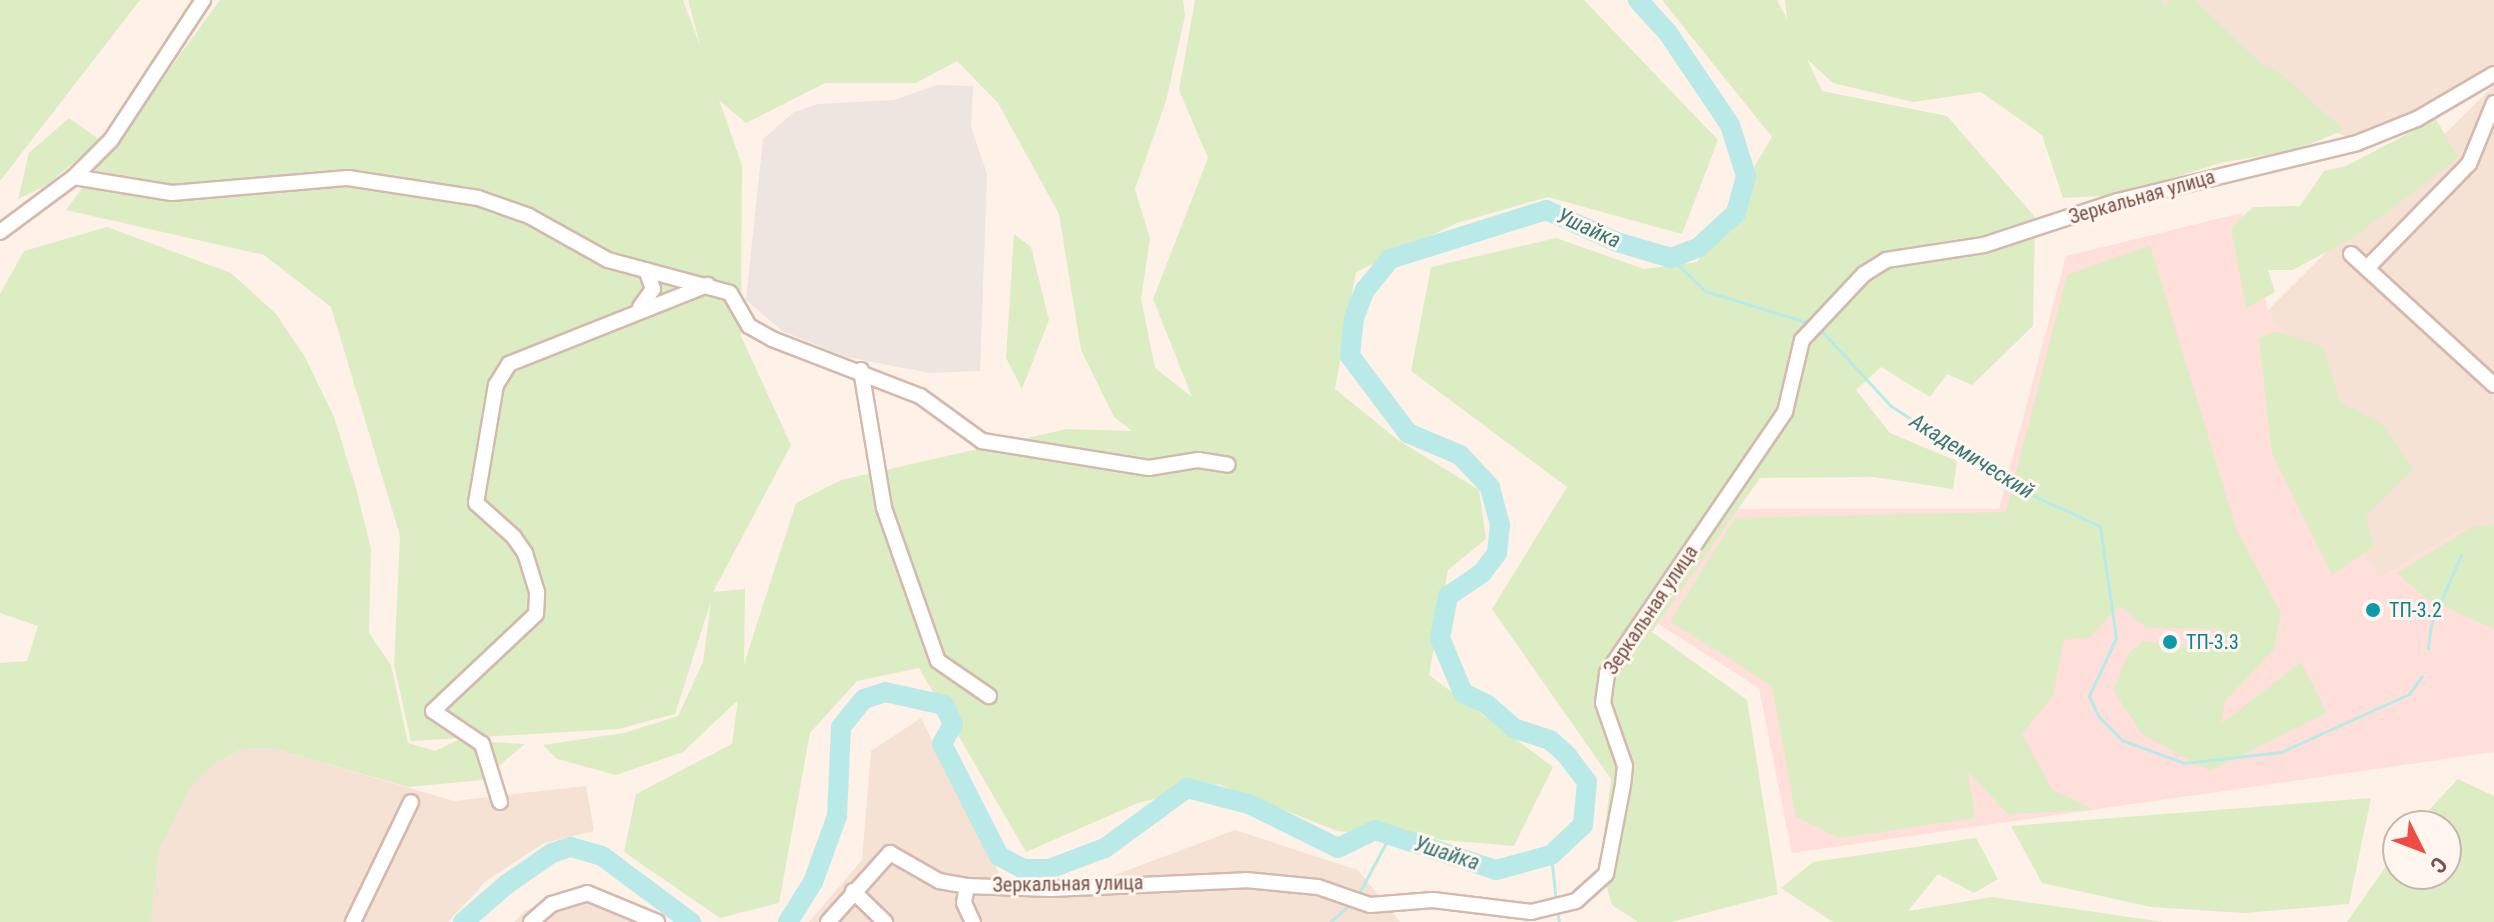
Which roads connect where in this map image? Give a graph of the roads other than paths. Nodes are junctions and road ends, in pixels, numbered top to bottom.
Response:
1 (203, 0) edge
2 (2494, 74) edge
3 (2494, 103) edge
4 (74, 177) junction
5 (0, 232) edge
6 (2351, 254) dead end
7 (2367, 268) junction
8 (646, 270) junction
9 (708, 285) junction
10 (637, 310) junction
11 (861, 370) junction
12 (2492, 380) edge
13 (1228, 465) dead end
14 (989, 696) dead end
15 (411, 802) dead end
16 (500, 802) dead end
17 (967, 886) junction
18 (853, 891) junction
19 (353, 922) edge
20 (531, 922) edge
21 (657, 922) edge
22 (828, 922) edge
23 (885, 922) edge
24 (973, 922) edge

1 - 4 street
2 - 17 street, Зеркальная улица
3 - 7 street
4 - 5 street
4 - 8 street
6 - 7 street
7 - 12 street
8 - 9 street
8 - 10 street
9 - 10 street
9 - 11 street
10 - 16 street
11 - 13 street
11 - 14 street
15 - 19 street
17 - 18 street, Зеркальная улица
17 - 24 street
18 - 22 street, Зеркальная улица
18 - 23 street
20 - 21 street

